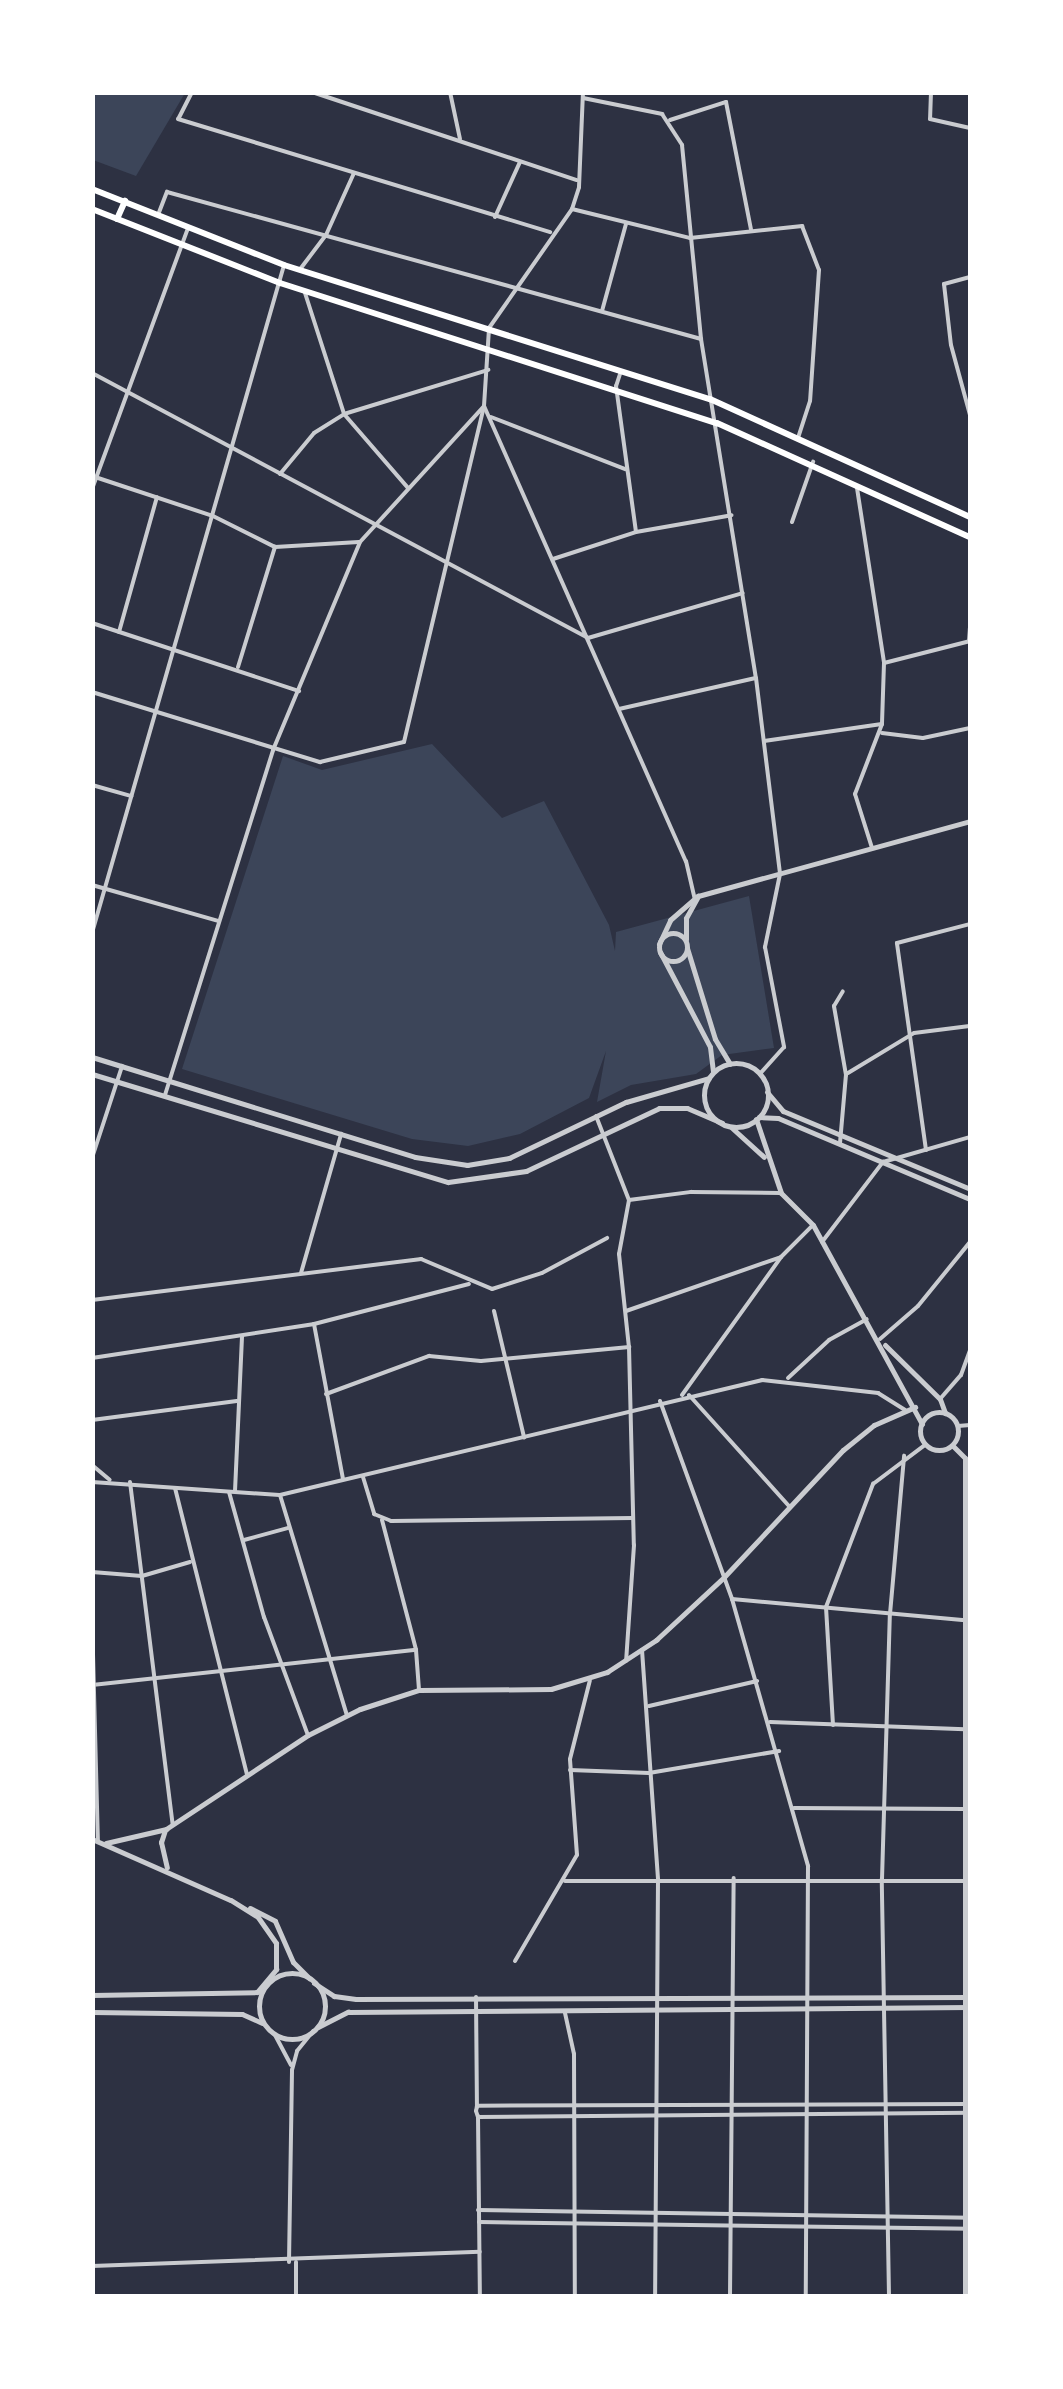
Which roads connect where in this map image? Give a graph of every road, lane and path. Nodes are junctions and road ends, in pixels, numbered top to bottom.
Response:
1 (192, 92) edge
2 (312, 92) edge
3 (450, 92) edge
4 (930, 92) edge
5 (583, 95) edge
6 (670, 120) junction
7 (970, 128) edge
8 (460, 139) junction
9 (520, 162) junction
10 (354, 173) junction
11 (577, 180) junction
12 (92, 189) edge
13 (124, 201) junction
14 (92, 209) edge
15 (572, 209) junction
16 (158, 215) junction
17 (495, 216) junction
18 (117, 220) junction
19 (626, 224) junction
20 (188, 228) junction
21 (751, 230) junction
22 (550, 232) junction
23 (326, 235) junction
24 (690, 238) junction
25 (182, 245) junction
26 (284, 266) junction
27 (301, 268) junction
28 (970, 277) edge
29 (280, 282) junction
30 (521, 284) junction
31 (304, 290) junction
32 (602, 311) junction
33 (489, 328) junction
34 (701, 339) junction
35 (492, 348) junction
36 (488, 370) junction
37 (621, 370) junction
38 (92, 374) edge
39 (616, 386) junction
40 (125, 392) junction
41 (710, 399) junction
42 (484, 406) junction
43 (344, 414) junction
44 (970, 415) edge
45 (490, 417) junction
46 (717, 423) junction
47 (798, 438) junction
48 (232, 448) junction
49 (813, 462) junction
50 (625, 469) junction
51 (280, 474) junction
52 (94, 477) edge
53 (856, 483) junction
54 (408, 488) junction
55 (92, 489) edge
56 (158, 496) junction
57 (732, 515) junction
58 (213, 516) junction
59 (970, 517) edge
60 (792, 522) dead end
61 (370, 526) junction
62 (636, 532) junction
63 (970, 538) edge
64 (360, 542) junction
65 (275, 548) junction
66 (553, 560) junction
67 (447, 564) junction
68 (742, 594) junction
69 (92, 623) edge
70 (970, 628) edge
71 (119, 632) junction
72 (588, 638) junction
73 (970, 641) edge
74 (174, 649) junction
75 (884, 663) junction
76 (238, 669) junction
77 (756, 678) junction
78 (299, 691) junction
79 (92, 692) edge
80 (619, 710) junction
81 (156, 713) junction
82 (882, 724) junction
83 (970, 728) edge
84 (880, 733) junction
85 (764, 741) junction
86 (273, 750) junction
87 (92, 785) edge
88 (132, 796) junction
89 (970, 821) edge
90 (872, 848) junction
91 (780, 874) junction
92 (92, 885) edge
93 (105, 890) junction
94 (696, 898) junction
95 (218, 921) junction
96 (970, 924) edge
97 (92, 933) edge
98 (660, 944) junction
99 (687, 945) junction
100 (660, 952) junction
101 (843, 991) dead end
102 (970, 1026) edge
103 (914, 1033) junction
104 (92, 1057) edge
105 (730, 1064) junction
106 (122, 1066) junction
107 (92, 1074) edge
108 (760, 1074) junction
109 (711, 1075) junction
110 (846, 1075) junction
111 (169, 1080) junction
112 (117, 1082) junction
113 (767, 1092) junction
114 (164, 1094) junction
115 (596, 1116) junction
116 (757, 1118) junction
117 (725, 1124) junction
118 (604, 1132) junction
119 (341, 1134) junction
120 (843, 1135) junction
121 (970, 1137) edge
122 (840, 1143) junction
123 (336, 1149) junction
124 (926, 1150) junction
125 (92, 1158) edge
126 (904, 1158) junction
127 (766, 1160) junction
128 (884, 1162) junction
129 (970, 1188) edge
130 (782, 1192) junction
131 (970, 1199) edge
132 (629, 1200) junction
133 (812, 1225) junction
134 (608, 1238) dead end
135 (822, 1242) junction
136 (970, 1242) edge
137 (781, 1257) junction
138 (301, 1273) junction
139 (469, 1284) junction
140 (92, 1300) edge
141 (494, 1311) dead end
142 (626, 1311) junction
143 (867, 1319) junction
144 (314, 1324) junction
145 (242, 1334) junction
146 (881, 1341) junction
147 (629, 1348) junction
148 (970, 1350) edge
149 (508, 1356) junction
150 (92, 1358) edge
151 (786, 1380) junction
152 (326, 1394) junction
153 (689, 1395) junction
154 (681, 1397) junction
155 (940, 1399) junction
156 (237, 1401) junction
157 (660, 1401) junction
158 (914, 1407) junction
159 (628, 1408) junction
160 (905, 1410) junction
161 (945, 1413) junction
162 (92, 1420) edge
163 (922, 1424) junction
164 (970, 1425) edge
165 (958, 1426) junction
166 (524, 1437) junction
167 (926, 1444) junction
168 (953, 1446) junction
169 (904, 1456) junction
170 (968, 1458) edge
171 (92, 1465) edge
172 (363, 1475) junction
173 (110, 1480) junction
174 (343, 1480) junction
175 (92, 1482) edge
176 (130, 1482) junction
177 (174, 1486) junction
178 (232, 1490) junction
179 (280, 1495) junction
180 (789, 1506) junction
181 (633, 1518) junction
182 (382, 1520) junction
183 (288, 1528) junction
184 (242, 1540) junction
185 (190, 1562) junction
186 (92, 1572) edge
187 (142, 1576) junction
188 (724, 1577) junction
189 (968, 1594) edge
190 (732, 1598) junction
191 (826, 1608) junction
192 (890, 1614) junction
193 (92, 1616) edge
194 (965, 1620) junction
195 (416, 1650) junction
196 (642, 1650) junction
197 (333, 1660) junction
198 (626, 1661) junction
199 (282, 1666) junction
200 (219, 1671) junction
201 (155, 1677) junction
202 (590, 1680) junction
203 (757, 1681) junction
204 (93, 1685) edge
205 (419, 1690) junction
206 (648, 1706) junction
207 (347, 1714) junction
208 (769, 1722) junction
209 (834, 1725) junction
210 (886, 1729) junction
211 (967, 1732) edge
212 (308, 1734) junction
213 (778, 1750) junction
214 (570, 1770) junction
215 (650, 1773) junction
216 (246, 1774) junction
217 (794, 1808) junction
218 (884, 1808) junction
219 (965, 1809) junction
220 (174, 1825) junction
221 (166, 1829) junction
222 (95, 1840) edge
223 (106, 1844) junction
224 (168, 1870) junction
225 (734, 1878) junction
226 (808, 1879) junction
227 (882, 1879) junction
228 (968, 1880) edge
229 (565, 1881) junction
230 (658, 1881) junction
231 (231, 1900) junction
232 (515, 1960) dead end
233 (312, 1980) junction
234 (266, 1986) junction
235 (92, 1995) edge
236 (730, 1996) junction
237 (808, 1996) junction
238 (883, 1996) junction
239 (968, 1996) edge
240 (476, 1997) junction
241 (655, 1997) junction
242 (968, 2007) edge
243 (883, 2008) junction
244 (807, 2009) junction
245 (655, 2010) junction
246 (729, 2010) junction
247 (92, 2012) edge
248 (476, 2012) junction
249 (565, 2012) junction
250 (316, 2029) junction
251 (272, 2032) junction
252 (292, 2070) junction
253 (885, 2102) junction
254 (807, 2103) junction
255 (968, 2103) edge
256 (655, 2104) junction
257 (730, 2104) junction
258 (575, 2105) junction
259 (478, 2106) junction
260 (968, 2114) edge
261 (807, 2115) junction
262 (885, 2115) junction
263 (575, 2116) junction
264 (655, 2116) junction
265 (730, 2116) junction
266 (478, 2117) junction
267 (478, 2210) junction
268 (575, 2212) junction
269 (655, 2213) junction
270 (730, 2214) junction
271 (807, 2216) junction
272 (887, 2217) junction
273 (968, 2218) edge
274 (479, 2222) junction
275 (575, 2223) junction
276 (655, 2224) junction
277 (730, 2226) junction
278 (807, 2226) junction
279 (888, 2228) junction
280 (968, 2228) edge
281 (480, 2252) junction
282 (288, 2262) junction
283 (296, 2262) junction
284 (92, 2266) edge
285 (296, 2296) edge
286 (480, 2296) edge
287 (575, 2296) edge
288 (654, 2296) edge
289 (730, 2296) edge
290 (806, 2296) edge
291 (889, 2296) edge
292 (965, 2296) edge

1 - 10 street
2 - 8 street
3 - 8 street
4 - 7 street
5 - 6 street
5 - 11 street
6 - 21 street
6 - 24 street
8 - 9 street
9 - 11 street
9 - 17 street
10 - 17 street
10 - 23 street
11 - 15 street
12 - 13 main road
13 - 16 main road
13 - 18 main road
14 - 18 main road
15 - 19 street
15 - 22 street
16 - 20 main road
16 - 23 street
17 - 22 street
18 - 25 main road
19 - 24 street
19 - 32 street
20 - 25 street
20 - 26 main road
21 - 24 street
21 - 47 street
22 - 30 street
23 - 27 street
23 - 30 street
24 - 34 street
25 - 29 main road
25 - 40 street
26 - 27 main road
26 - 29 street
27 - 33 main road
28 - 44 street
29 - 31 main road
29 - 48 street
30 - 32 street
30 - 33 street
31 - 35 main road
31 - 43 street
32 - 34 street
33 - 35 street
33 - 37 main road
34 - 41 street
35 - 36 street
35 - 39 main road
36 - 42 street
36 - 43 street
37 - 39 street
37 - 41 main road
38 - 40 street
39 - 46 main road
39 - 50 street
40 - 48 street
40 - 52 street
41 - 46 street
41 - 47 main road
42 - 45 street
42 - 54 street
42 - 67 street
43 - 51 street
43 - 54 street
45 - 50 street
45 - 66 street
46 - 49 main road
46 - 57 street
47 - 59 main road
48 - 51 street
48 - 58 street
49 - 53 main road
49 - 60 street
50 - 62 street
51 - 61 street
52 - 55 street
52 - 56 street
53 - 63 main road
53 - 75 street
54 - 61 street
56 - 58 street
56 - 71 street
57 - 62 street
57 - 68 street
58 - 65 street
58 - 74 street
61 - 64 street
61 - 67 street
62 - 66 street
64 - 65 street
64 - 78 street
65 - 76 street
66 - 72 street
67 - 72 street
67 - 86 street
68 - 72 street
68 - 77 street
69 - 71 street
70 - 73 street
71 - 74 street
72 - 80 street
73 - 75 street
74 - 76 street
74 - 81 street
75 - 82 street
76 - 78 street
77 - 80 street
77 - 85 street
78 - 86 street
79 - 81 street
80 - 94 street
81 - 86 street
81 - 88 street
82 - 84 street
82 - 85 street
83 - 84 street
84 - 90 street
85 - 91 street
86 - 95 street
87 - 88 street
88 - 93 street
89 - 90 street
90 - 91 street
91 - 94 street
91 - 108 street
92 - 93 street
93 - 95 street
93 - 97 street
94 - 98 street
94 - 99 street
95 - 111 street
96 - 103 street
98 - 99 street
98 - 100 street
99 - 100 street
99 - 105 street
100 - 109 street
101 - 110 street
102 - 103 street
103 - 110 street
103 - 124 street
104 - 106 street
105 - 108 street
105 - 109 street
106 - 111 street
106 - 112 street
107 - 112 street
108 - 113 street
109 - 115 street
109 - 117 street
110 - 120 street
111 - 114 street
111 - 119 street
112 - 114 street
112 - 125 street
113 - 116 street
113 - 120 street
114 - 123 street
115 - 118 street
115 - 119 street
116 - 117 street
116 - 122 street
116 - 127 street
117 - 118 street
117 - 127 street
118 - 123 street
118 - 132 street
119 - 123 street
120 - 122 street
120 - 126 street
121 - 124 street
122 - 128 street
123 - 138 street
124 - 126 street
126 - 128 street
126 - 129 street
127 - 130 street
128 - 131 street
128 - 135 street
130 - 132 street
130 - 133 street
132 - 142 street
133 - 135 street
133 - 137 street
134 - 139 street
135 - 143 street
136 - 146 street
137 - 142 street
137 - 154 street
138 - 139 street
138 - 140 street
139 - 144 street
141 - 149 street
142 - 147 street
143 - 146 street
143 - 151 street
144 - 145 street
144 - 152 street
145 - 150 street
145 - 156 street
146 - 155 street
146 - 158 street
147 - 149 street
147 - 159 street
148 - 155 street
149 - 152 street
149 - 166 street
151 - 153 street
151 - 160 street
152 - 174 street
153 - 154 street
153 - 180 street
154 - 157 street
155 - 161 street
156 - 162 street
156 - 178 street
157 - 159 street
157 - 188 street
158 - 160 street
158 - 163 street
159 - 166 street
159 - 181 street
160 - 180 street
161 - 163 street
161 - 165 street
163 - 167 street
164 - 165 street
165 - 168 street
166 - 172 street
167 - 168 street
167 - 169 street
168 - 170 street
169 - 191 street
169 - 192 street
170 - 189 street
171 - 173 street
172 - 174 street
172 - 182 street
173 - 175 street
173 - 176 street
174 - 179 street
176 - 177 street
176 - 187 street
177 - 178 street
177 - 185 street
178 - 179 street
178 - 184 street
179 - 183 street
180 - 188 street
181 - 182 street
181 - 198 street
182 - 195 street
183 - 184 street
183 - 197 street
184 - 199 street
185 - 187 street
185 - 200 street
186 - 187 street
187 - 201 street
188 - 190 street
188 - 196 street
189 - 194 street
190 - 191 street
190 - 203 street
191 - 192 street
191 - 209 street
192 - 194 street
192 - 210 street
193 - 204 street
194 - 211 street
195 - 197 street
195 - 205 street
196 - 198 street
196 - 206 street
197 - 199 street
197 - 207 street
198 - 202 street
199 - 200 street
199 - 212 street
200 - 201 street
200 - 216 street
201 - 204 street
201 - 220 street
202 - 205 street
202 - 214 street
203 - 206 street
203 - 208 street
204 - 222 street
205 - 207 street
206 - 215 street
207 - 212 street
208 - 209 street
208 - 213 street
209 - 210 street
210 - 211 street
210 - 218 street
211 - 219 street
212 - 216 street
213 - 215 street
213 - 217 street
214 - 215 street
214 - 229 street
215 - 230 street
216 - 220 street
217 - 218 street
217 - 226 street
218 - 219 street
218 - 227 street
219 - 228 street
220 - 221 street
221 - 223 street
221 - 224 street
222 - 223 street
223 - 224 street
224 - 231 street
225 - 226 street
225 - 230 street
225 - 236 street
226 - 227 street
226 - 237 street
227 - 228 street
227 - 238 street
228 - 239 street
229 - 230 street
229 - 232 street
230 - 241 street
231 - 233 street
231 - 234 street
233 - 234 street
233 - 240 street
233 - 250 street
234 - 235 street
234 - 251 street
236 - 237 street
236 - 241 street
236 - 246 street
237 - 238 street
237 - 244 street
238 - 239 street
238 - 243 street
239 - 242 street
240 - 241 street
240 - 248 street
241 - 245 street
242 - 243 street
242 - 255 street
243 - 244 street
243 - 253 street
244 - 246 street
244 - 254 street
245 - 246 street
245 - 249 street
245 - 256 street
246 - 257 street
247 - 251 street
248 - 249 street
248 - 250 street
248 - 259 street
249 - 258 street
250 - 251 street
250 - 252 street
251 - 252 street
252 - 282 street
253 - 254 street
253 - 255 street
253 - 262 street
254 - 257 street
254 - 261 street
255 - 260 street
256 - 257 street
256 - 258 street
256 - 264 street
257 - 265 street
258 - 259 street
258 - 263 street
259 - 266 street
260 - 262 street
260 - 273 street
261 - 262 street
261 - 265 street
261 - 271 street
262 - 272 street
263 - 264 street
263 - 266 street
263 - 268 street
264 - 265 street
264 - 269 street
265 - 270 street
266 - 267 street
267 - 268 street
267 - 274 street
268 - 269 street
268 - 275 street
269 - 270 street
269 - 276 street
270 - 271 street
270 - 277 street
271 - 272 street
271 - 278 street
272 - 273 street
272 - 279 street
273 - 280 street
274 - 275 street
274 - 281 street
275 - 276 street
275 - 287 street
276 - 277 street
276 - 288 street
277 - 278 street
277 - 289 street
278 - 279 street
278 - 290 street
279 - 280 street
279 - 291 street
280 - 292 street
281 - 283 street
281 - 286 street
282 - 283 street
282 - 284 street
283 - 285 street

